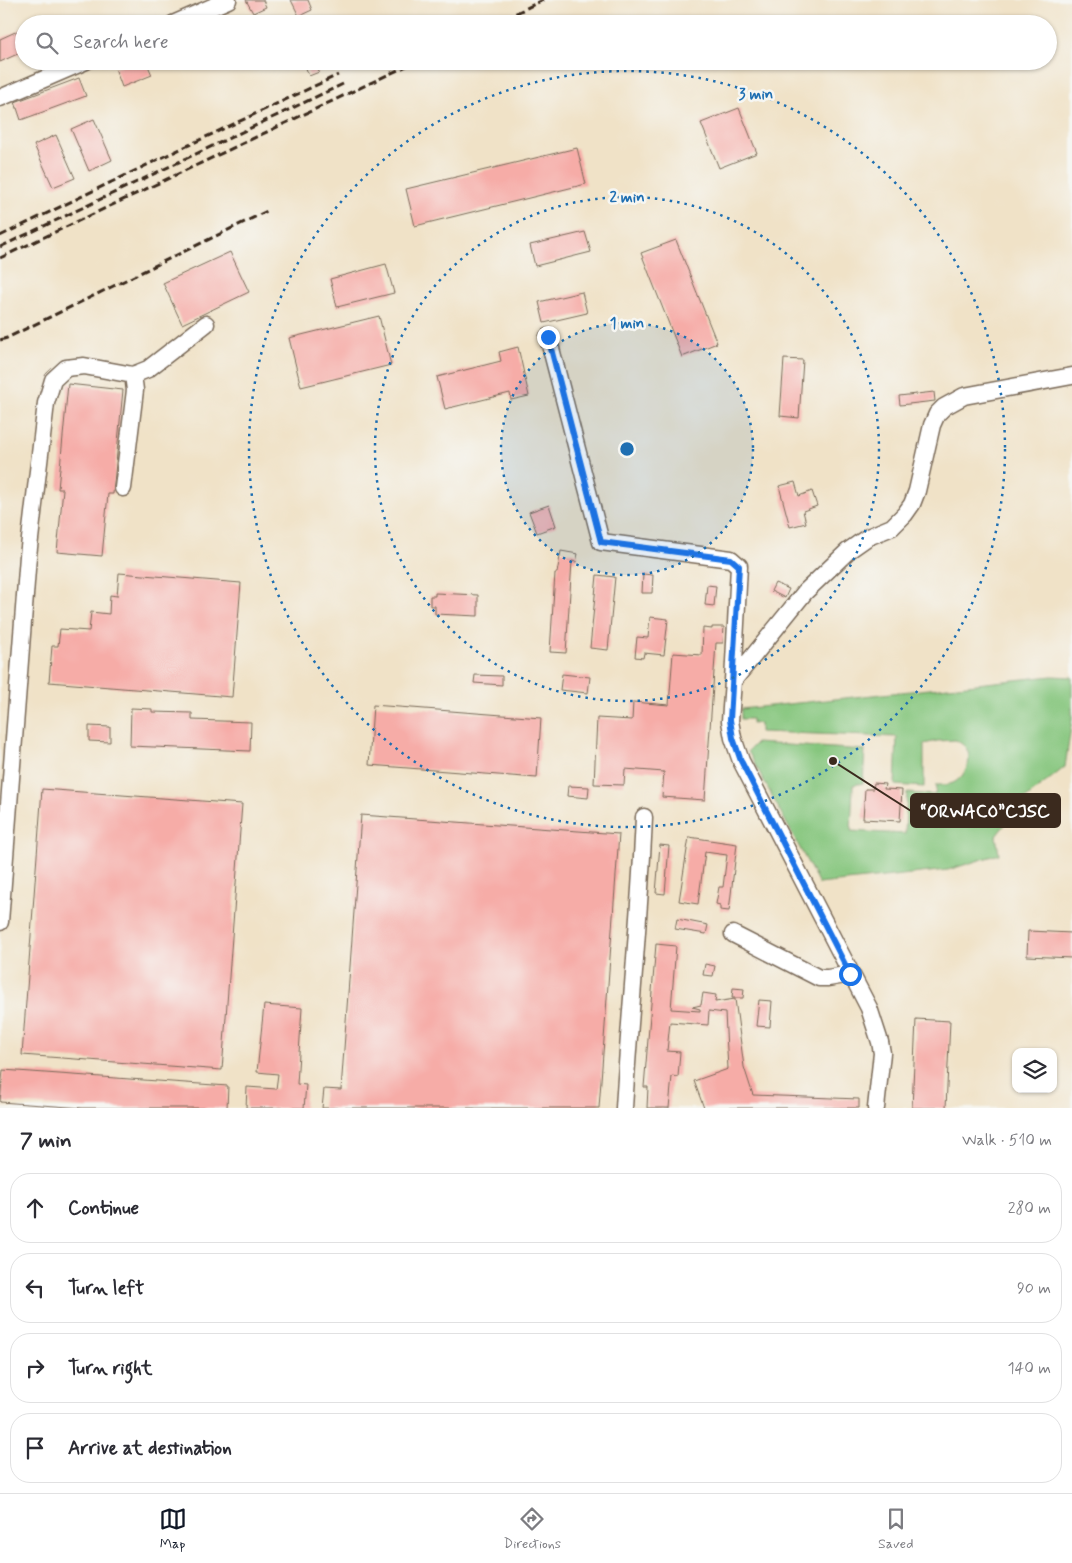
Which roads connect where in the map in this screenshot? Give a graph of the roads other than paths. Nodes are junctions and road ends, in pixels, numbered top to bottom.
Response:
1 (228, 0) edge
2 (194, 15) edge
3 (65, 70) edge
4 (0, 98) edge
5 (206, 324) dead end
6 (548, 337) dead end
7 (133, 375) junction
8 (1072, 376) edge
9 (123, 488) dead end
10 (733, 681) junction
11 (644, 816) dead end
12 (0, 922) edge
13 (733, 934) dead end
14 (850, 974) junction
15 (624, 1108) edge
16 (876, 1108) edge

1 - 2 street
3 - 4 street
5 - 7 street
6 - 10 street
7 - 9 street
7 - 12 street
8 - 10 street
10 - 14 street
11 - 15 street
13 - 14 street
14 - 16 street

